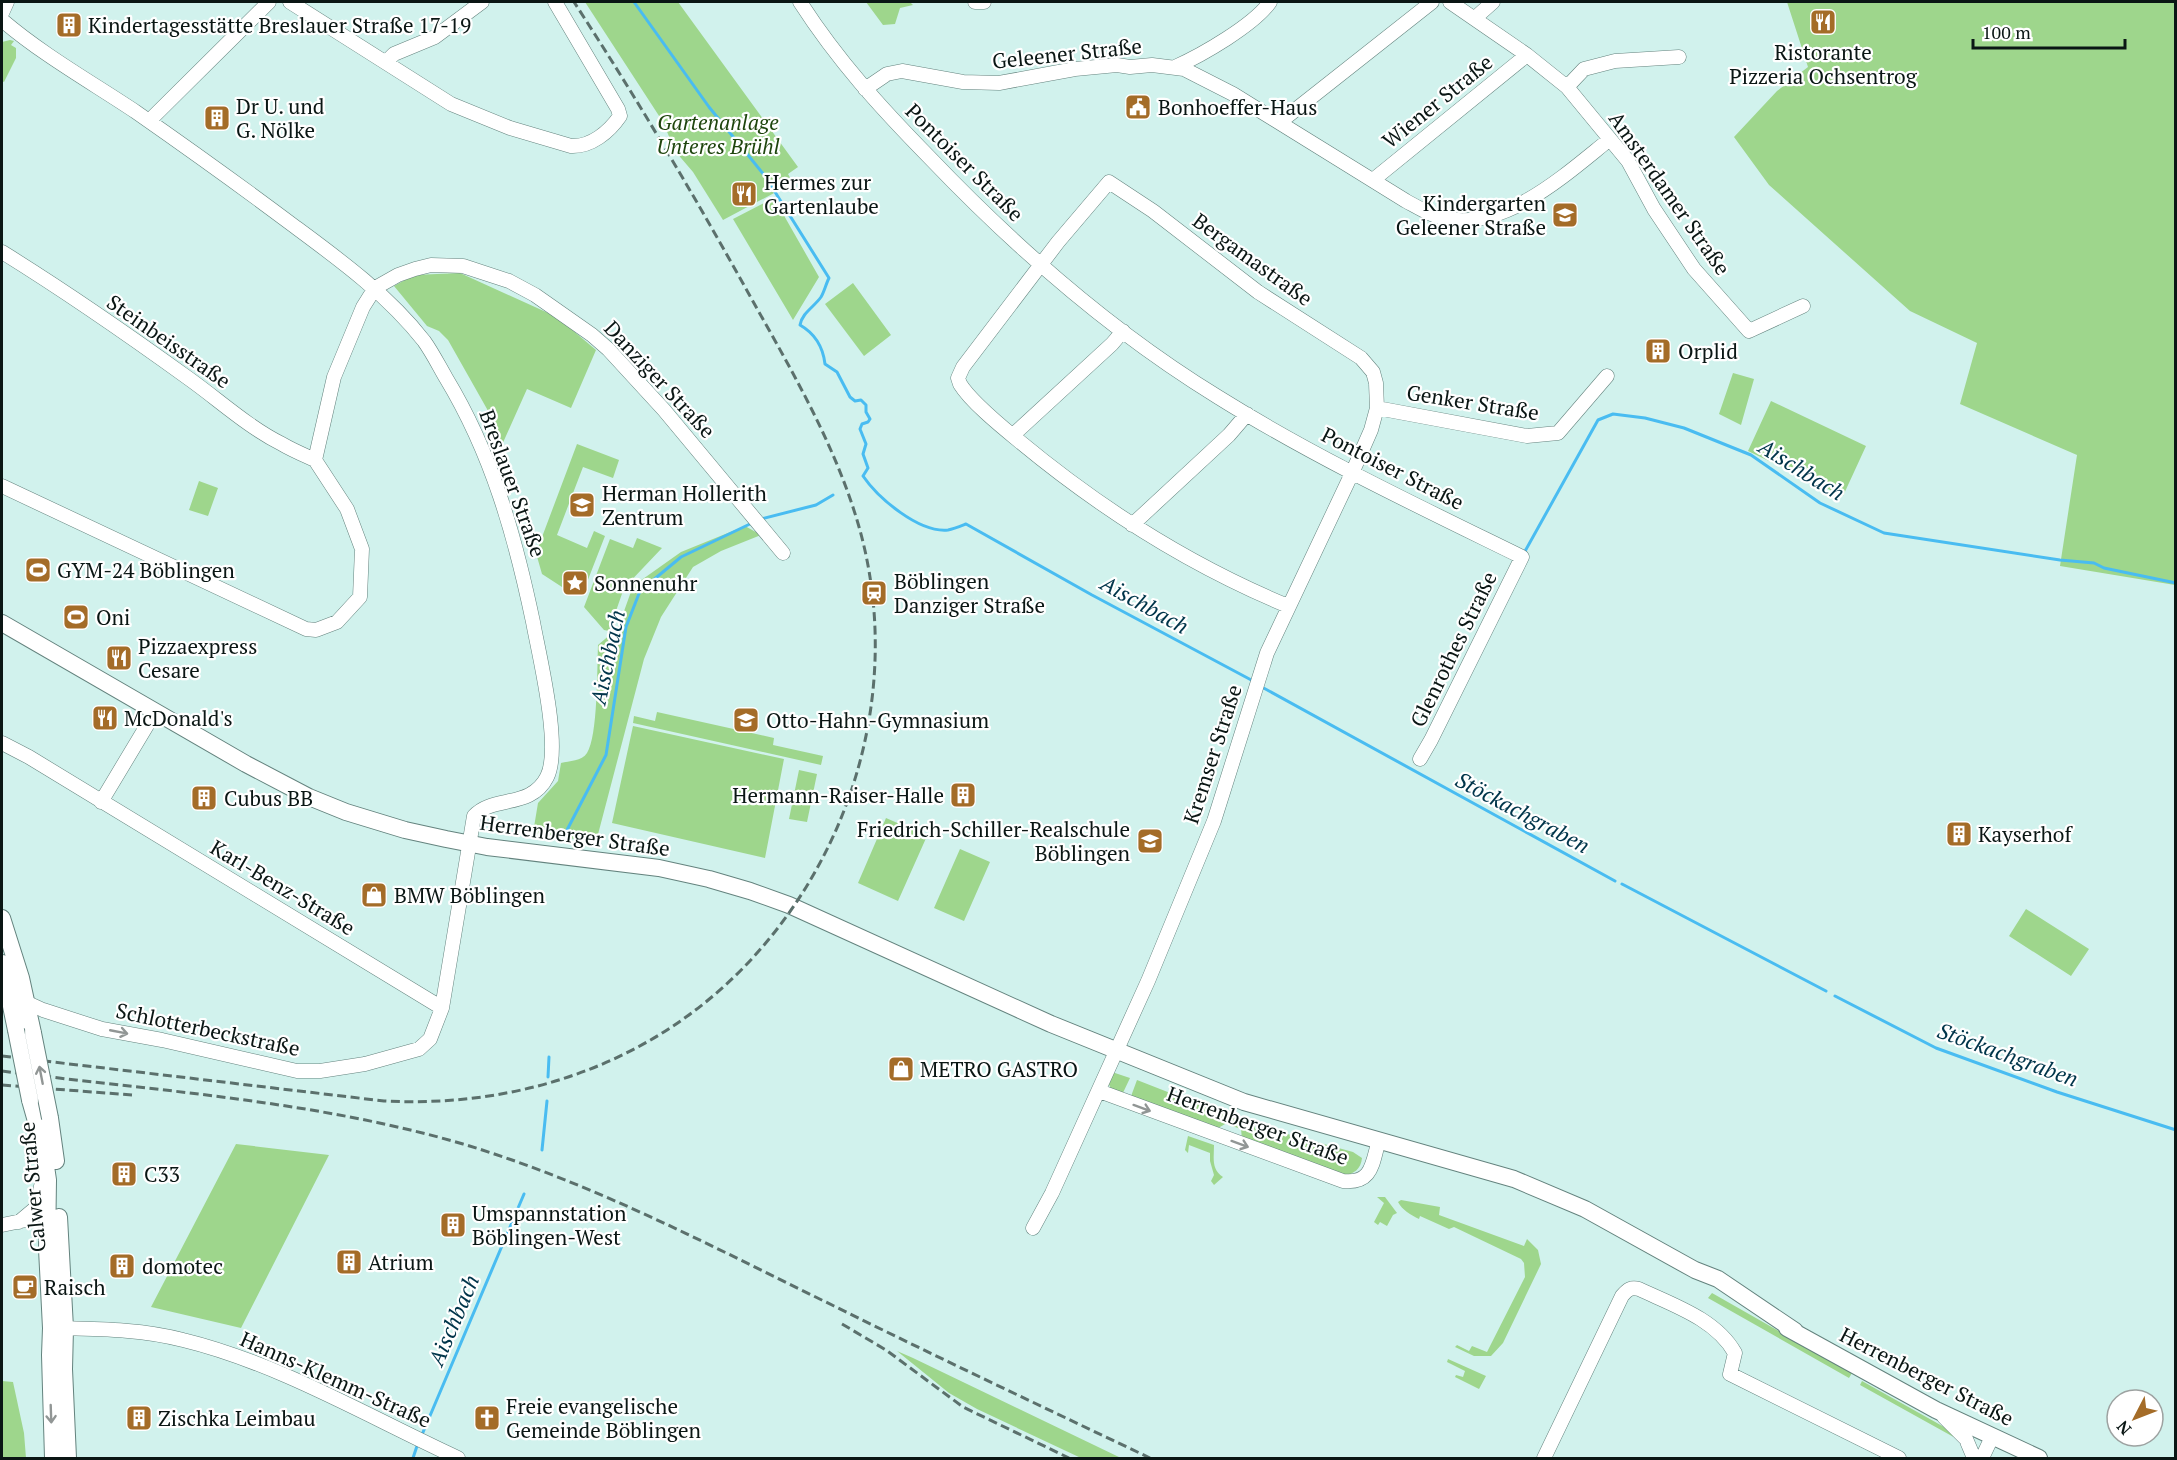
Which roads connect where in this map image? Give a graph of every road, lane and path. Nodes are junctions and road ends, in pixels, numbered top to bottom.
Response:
1 (7, 2) edge
2 (269, 2) edge
3 (290, 2) edge
4 (482, 2) edge
5 (555, 2) edge
6 (800, 2) edge
7 (975, 2) edge
8 (984, 2) edge
9 (1270, 2) edge
10 (1432, 2) edge
11 (1450, 2) edge
12 (1492, 2) edge
13 (2, 13) edge
14 (1475, 18) junction
15 (2, 20) edge
16 (1527, 55) junction
17 (1680, 57) dead end
18 (386, 62) junction
19 (1175, 67) junction
20 (1567, 87) junction
21 (865, 89) junction
22 (149, 121) junction
23 (1280, 122) junction
24 (1610, 139) junction
25 (1373, 180) junction
26 (2, 252) edge
27 (1041, 265) junction
28 (375, 288) junction
29 (1803, 306) dead end
30 (1123, 331) junction
31 (1607, 376) dead end
32 (1377, 408) junction
33 (1247, 414) junction
34 (1013, 435) junction
35 (315, 460) junction
36 (1353, 471) junction
37 (2, 486) edge
38 (1132, 525) junction
39 (783, 553) dead end
40 (1522, 557) joint
41 (1288, 606) junction
42 (2, 623) edge
43 (2, 630) edge
44 (39, 645) junction
45 (152, 717) junction
46 (2, 743) edge
47 (1420, 759) dead end
48 (101, 802) junction
49 (469, 844) junction
50 (2, 918) edge
51 (4, 980) edge
52 (27, 1003) junction
53 (442, 1008) junction
54 (1116, 1051) junction
55 (1099, 1091) junction
56 (38, 1111) junction
57 (1379, 1140) junction
58 (48, 1212) junction
59 (2, 1225) edge
60 (1033, 1228) dead end
61 (58, 1328) junction
62 (1936, 1410) junction
63 (1992, 1437) junction
64 (53, 1458) edge
65 (68, 1458) edge
66 (458, 1458) edge
67 (1544, 1458) edge
68 (1899, 1458) edge
69 (1974, 1458) edge
70 (1982, 1458) edge
71 (2039, 1458) edge

1 - 13 street
2 - 22 street
3 - 18 street
4 - 18 street
5 - 18 street
6 - 21 street, Pontoiser Straße
7 - 8 street
9 - 19 street
10 - 23 street
11 - 14 street, Amsterdamer Straße
12 - 14 street
14 - 16 street, Amsterdamer Straße
15 - 22 street, Breslauer Straße
16 - 20 street, Amsterdamer Straße
16 - 25 street, Wiener Straße
17 - 20 street
19 - 21 street, Geleener Straße
19 - 23 street, Geleener Straße
20 - 24 street, Amsterdamer Straße
21 - 27 street, Pontoiser Straße
22 - 28 street, Breslauer Straße
23 - 25 street, Geleener Straße
24 - 25 street, Geleener Straße
24 - 29 street, Amsterdamer Straße
26 - 35 street, Steinbeisstraße
27 - 30 street, Pontoiser Straße
27 - 32 street, Bergamastraße
27 - 34 street
28 - 35 street
28 - 39 street, Danziger Straße
28 - 49 street, Breslauer Straße
30 - 33 street, Pontoiser Straße
30 - 34 street
31 - 32 street, Genker Straße
32 - 36 street, Bergamastraße
33 - 36 street, Pontoiser Straße
33 - 38 street
34 - 38 street
35 - 37 street
36 - 40 street, Pontoiser Straße
36 - 41 street, Kremser Straße
38 - 41 street
40 - 47 street, Glenrothes Straße
41 - 54 street, Kremser Straße
42 - 44 main road, Herrenberger Straße
43 - 44 main road, Herrenberger Straße
44 - 45 main road, Herrenberger Straße
45 - 48 street
45 - 49 main road, Herrenberger Straße
46 - 48 street, Karl-Benz-Straße
48 - 53 street, Karl-Benz-Straße
49 - 53 street, Schlotterbeckstraße
49 - 54 main road, Herrenberger Straße
50 - 52 main road, Calwer Straße
51 - 52 street, Schlotterbeckstraße
51 - 56 main road, Calwer Straße, bridge
52 -> 53 street, Schlotterbeckstraße
56 -> 52 main road, Calwer Straße, bridge
54 - 55 street
54 - 57 main road, Herrenberger Straße
55 -> 57 street, Herrenberger Straße
55 - 60 street
56 - 58 main road, Calwer Straße
56 - 58 street, Calwer Straße
57 - 62 main road, Herrenberger Straße
58 - 59 street
58 - 61 main road, Calwer Straße
61 -> 64 main road, Calwer Straße
61 - 65 main road, Calwer Straße
61 - 66 street, Hanns-Klemm-Straße
62 - 63 main road, Herrenberger Straße
62 - 69 street
63 - 70 street
63 - 71 main road, Herrenberger Straße
67 - 68 street

